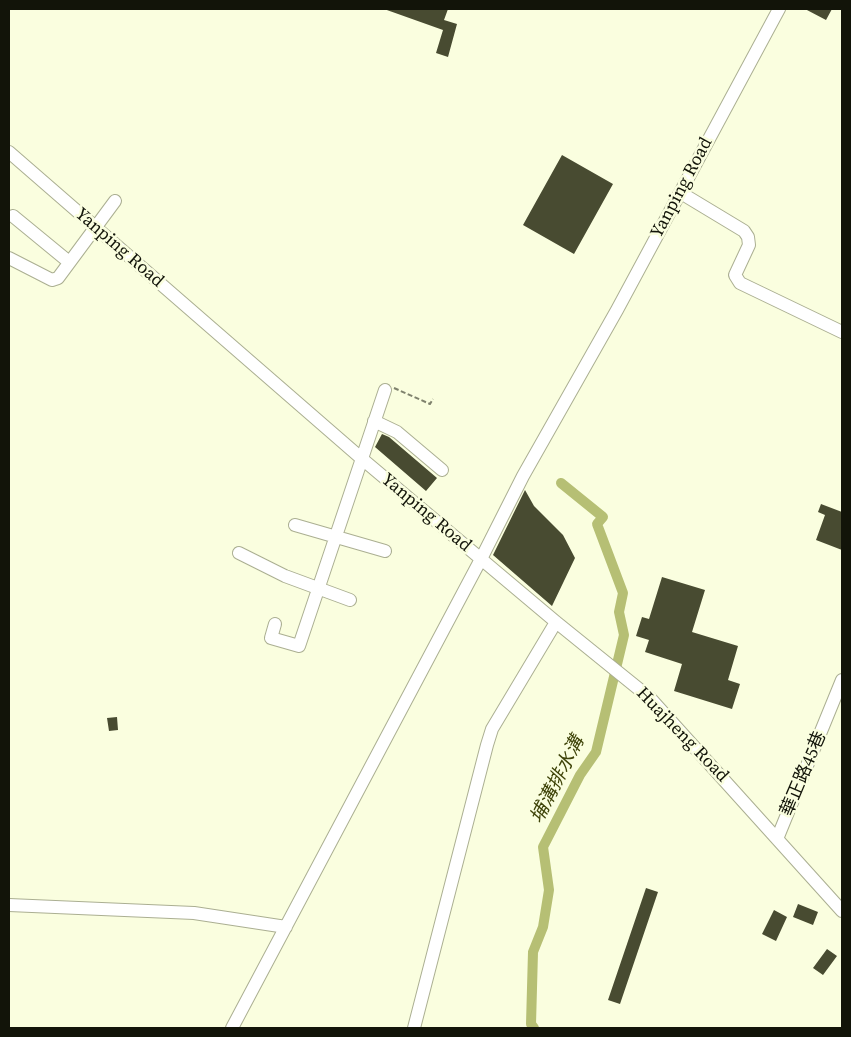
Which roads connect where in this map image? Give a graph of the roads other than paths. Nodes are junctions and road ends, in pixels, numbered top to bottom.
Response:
1 (779, 9) edge
2 (9, 152) edge
3 (681, 193) junction
4 (115, 201) dead end
5 (12, 216) dead end
6 (95, 227) junction
7 (9, 258) edge
8 (69, 262) junction
9 (842, 332) edge
10 (386, 387) road end
11 (374, 421) junction
12 (361, 458) junction
13 (442, 470) dead end
14 (296, 525) dead end
15 (335, 538) junction
16 (384, 552) dead end
17 (238, 553) dead end
18 (481, 559) junction
19 (318, 588) junction
20 (350, 600) dead end
21 (556, 622) junction
22 (275, 624) dead end
23 (842, 680) edge
24 (777, 839) junction
25 (9, 905) edge
26 (842, 910) edge
27 (286, 927) junction
28 (232, 1028) edge
29 (414, 1028) edge

1 - 3 street, Yanping Road
2 - 6 street, Yanping Road
3 - 9 street
3 - 18 street, Yanping Road
4 - 6 street
5 - 8 street
6 - 8 street
6 - 12 street, Yanping Road
7 - 8 street
10 - 11 street
11 - 12 street
11 - 13 street
12 - 15 street
12 - 18 street, Yanping Road
14 - 15 street
15 - 16 street
15 - 19 street
17 - 19 street
18 - 21 street, Huajheng Road
18 - 27 street
19 - 20 street
19 - 22 street
21 - 24 street, Huajheng Road
21 - 29 street
23 - 24 street, 華正路45巷
24 - 26 street, Huajheng Road
25 - 27 street
27 - 28 street

